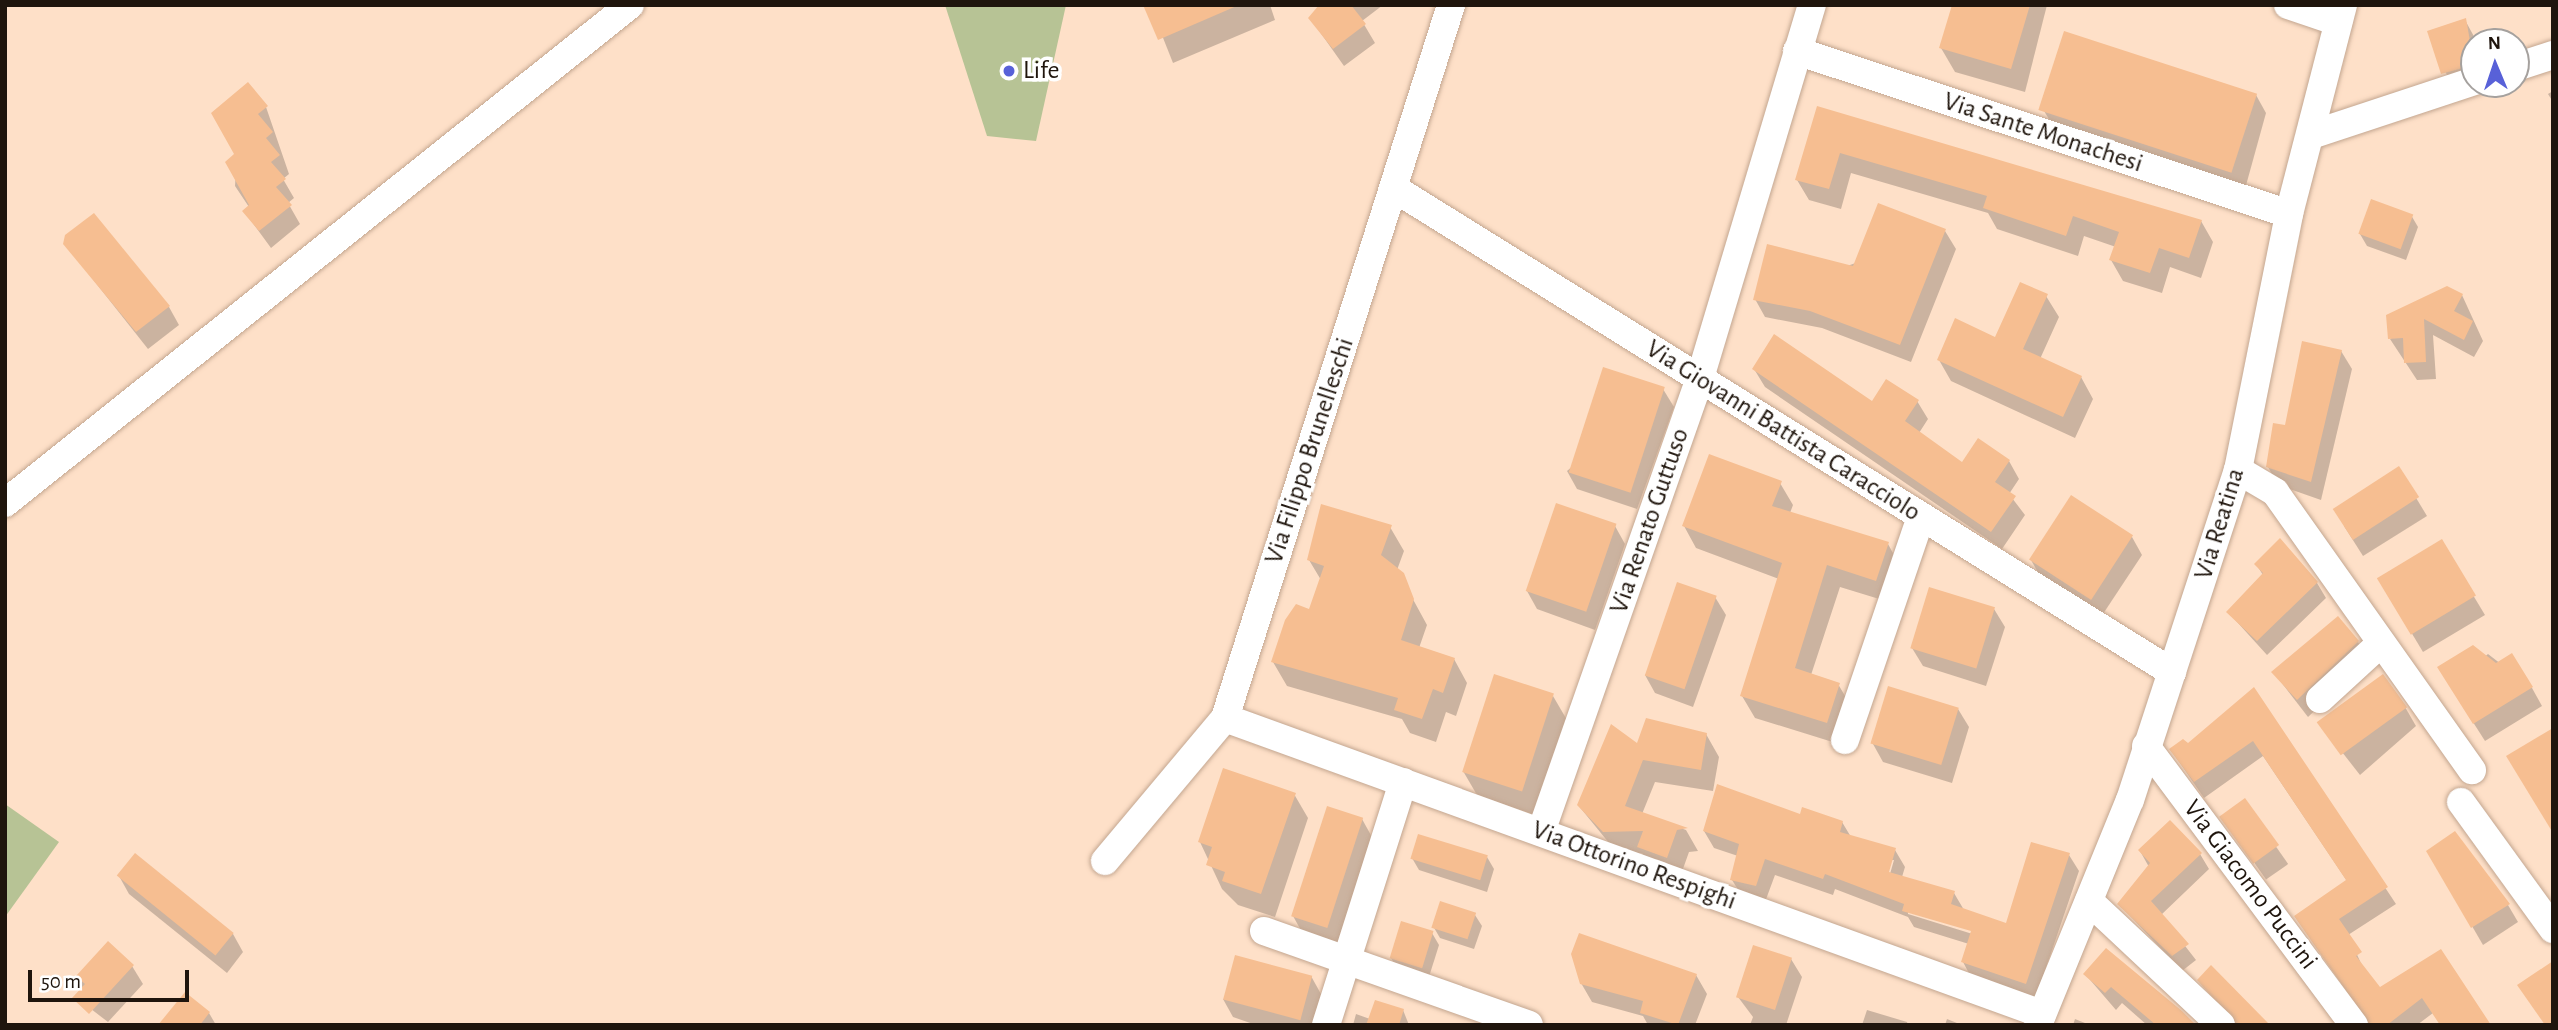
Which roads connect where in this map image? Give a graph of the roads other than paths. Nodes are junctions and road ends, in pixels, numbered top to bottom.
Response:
1 (630, 5) edge
2 (1451, 5) edge
3 (1812, 5) edge
4 (2288, 5) edge
5 (2341, 14) edge
6 (1797, 51) junction
7 (2553, 55) edge
8 (2530, 62) edge
9 (2460, 86) edge
10 (2311, 135) junction
11 (1395, 189) junction
12 (2289, 214) junction
13 (1700, 378) junction
14 (2238, 470) junction
15 (5, 503) edge
16 (1921, 517) junction
17 (2381, 644) junction
18 (2172, 672) junction
19 (2320, 699) dead end
20 (1225, 718) junction
21 (1845, 740) dead end
22 (2146, 746) junction
23 (2472, 770) dead end
24 (1403, 782) junction
25 (2461, 802) dead end
26 (1541, 832) junction
27 (1105, 861) dead end
28 (2089, 901) junction
29 (2553, 929) edge
30 (1264, 931) dead end
31 (1347, 960) junction
32 (2040, 1019) edge
33 (1326, 1025) edge
34 (1530, 1025) edge
35 (2221, 1025) edge
36 (2354, 1025) edge

1 - 15 street
2 - 11 street, Via Filippo Brunelleschi
3 - 6 street, Via Renato Guttuso
4 - 5 street
5 - 10 street, Via Reatina
6 - 12 street, Via Sante Monachesi
6 - 13 street, Via Renato Guttuso
7 - 8 street
9 - 10 street
10 - 12 street, Via Reatina
11 - 13 street, Via Giovanni Battista Caracciolo
11 - 20 street, Via Filippo Brunelleschi
12 - 14 street, Via Reatina
13 - 16 street, Via Giovanni Battista Caracciolo
13 - 26 street, Via Renato Guttuso
14 - 17 street
14 - 18 street, Via Reatina
16 - 18 street, Via Giovanni Battista Caracciolo
16 - 21 street
17 - 19 street
17 - 23 street
18 - 22 street, Via Reatina
20 - 24 street, Via Ottorino Respighi
20 - 27 street, Via Filippo Brunelleschi
22 - 28 street, Via Reatina
22 - 36 street, Via Giacomo Puccini
24 - 26 street, Via Ottorino Respighi
24 - 31 street
25 - 29 street
26 - 32 street, Via Ottorino Respighi
28 - 32 street, Via Reatina
28 - 35 street
30 - 31 street
31 - 33 street
31 - 34 street

